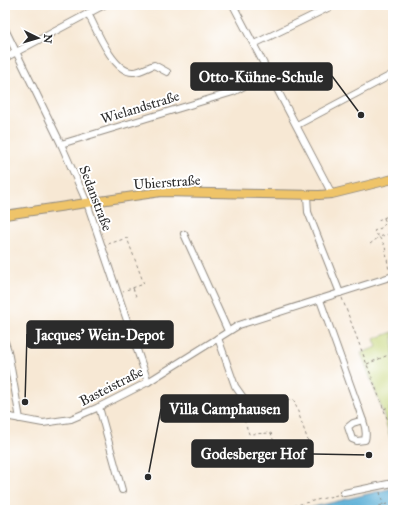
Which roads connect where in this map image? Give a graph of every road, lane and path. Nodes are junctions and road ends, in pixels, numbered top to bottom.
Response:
1 (104, 5) edge
2 (233, 5) edge
3 (334, 5) edge
4 (88, 13) junction
5 (5, 29) edge
6 (254, 44) junction
7 (16, 52) junction
8 (5, 58) edge
9 (166, 72) dead end
10 (269, 73) junction
11 (393, 74) edge
12 (296, 125) junction
13 (61, 144) junction
14 (393, 180) edge
15 (332, 194) junction
16 (308, 195) junction
17 (87, 203) junction
18 (393, 214) edge
19 (5, 215) edge
20 (384, 218) junction
21 (378, 220) dead end
22 (393, 232) edge
23 (184, 234) dead end
24 (379, 237) junction
25 (370, 244) dead end
26 (102, 246) junction
27 (392, 277) edge
28 (133, 288) junction
29 (118, 293) junction
30 (340, 293) junction
31 (137, 299) dead end
32 (320, 300) junction
33 (228, 331) junction
34 (218, 338) junction
35 (5, 342) edge
36 (393, 354) edge
37 (367, 365) junction
38 (148, 382) junction
39 (247, 403) junction
40 (393, 405) edge
41 (99, 407) junction
42 (384, 409) junction
43 (5, 416) edge
44 (20, 419) junction
45 (363, 420) dead end
46 (393, 434) edge
47 (308, 441) dead end
48 (269, 465) dead end
49 (393, 484) edge
50 (122, 490) dead end
51 (380, 491) dead end
52 (344, 493) joint
53 (387, 504) dead end
54 (383, 505) junction
55 (379, 506) dead end
56 (276, 510) edge

1 - 4 street
2 - 6 street
3 - 6 street
4 - 7 street
4 - 9 street
5 - 7 street, Sedanstraße
6 - 10 street
7 - 8 street
7 - 13 street, Sedanstraße
10 - 12 street
10 - 13 street, Wielandstraße
11 - 12 street
12 - 15 street
13 - 17 street, Sedanstraße
14 - 15 main road, Ubierstraße
15 - 16 main road, Ubierstraße
16 - 17 main road, Ubierstraße
16 - 30 street
17 - 19 main road, Ubierstraße
17 - 26 street, Sedanstraße
18 - 20 path
20 - 21 path
20 - 24 path
22 - 24 path
23 - 33 street
24 - 25 path
24 - 27 path
26 - 28 path
26 - 29 street, Sedanstraße
27 - 30 street, Basteistraße
28 - 29 path
28 - 31 path
29 - 38 street, Sedanstraße
30 - 32 street, Basteistraße
30 - 37 path
32 - 33 street, Basteistraße
32 - 45 street
33 - 34 street, Basteistraße
34 - 38 street, Basteistraße
34 - 39 street
35 - 44 street
36 - 37 path
37 - 42 path
38 - 41 street, Basteistraße
39 - 47 path
39 - 48 path
40 - 42 path
41 - 44 street, Basteistraße
41 - 50 street
42 - 46 path
43 - 44 street, Basteistraße
49 - 52 street
51 - 54 path
52 - 56 path
53 - 54 path
54 - 55 path

